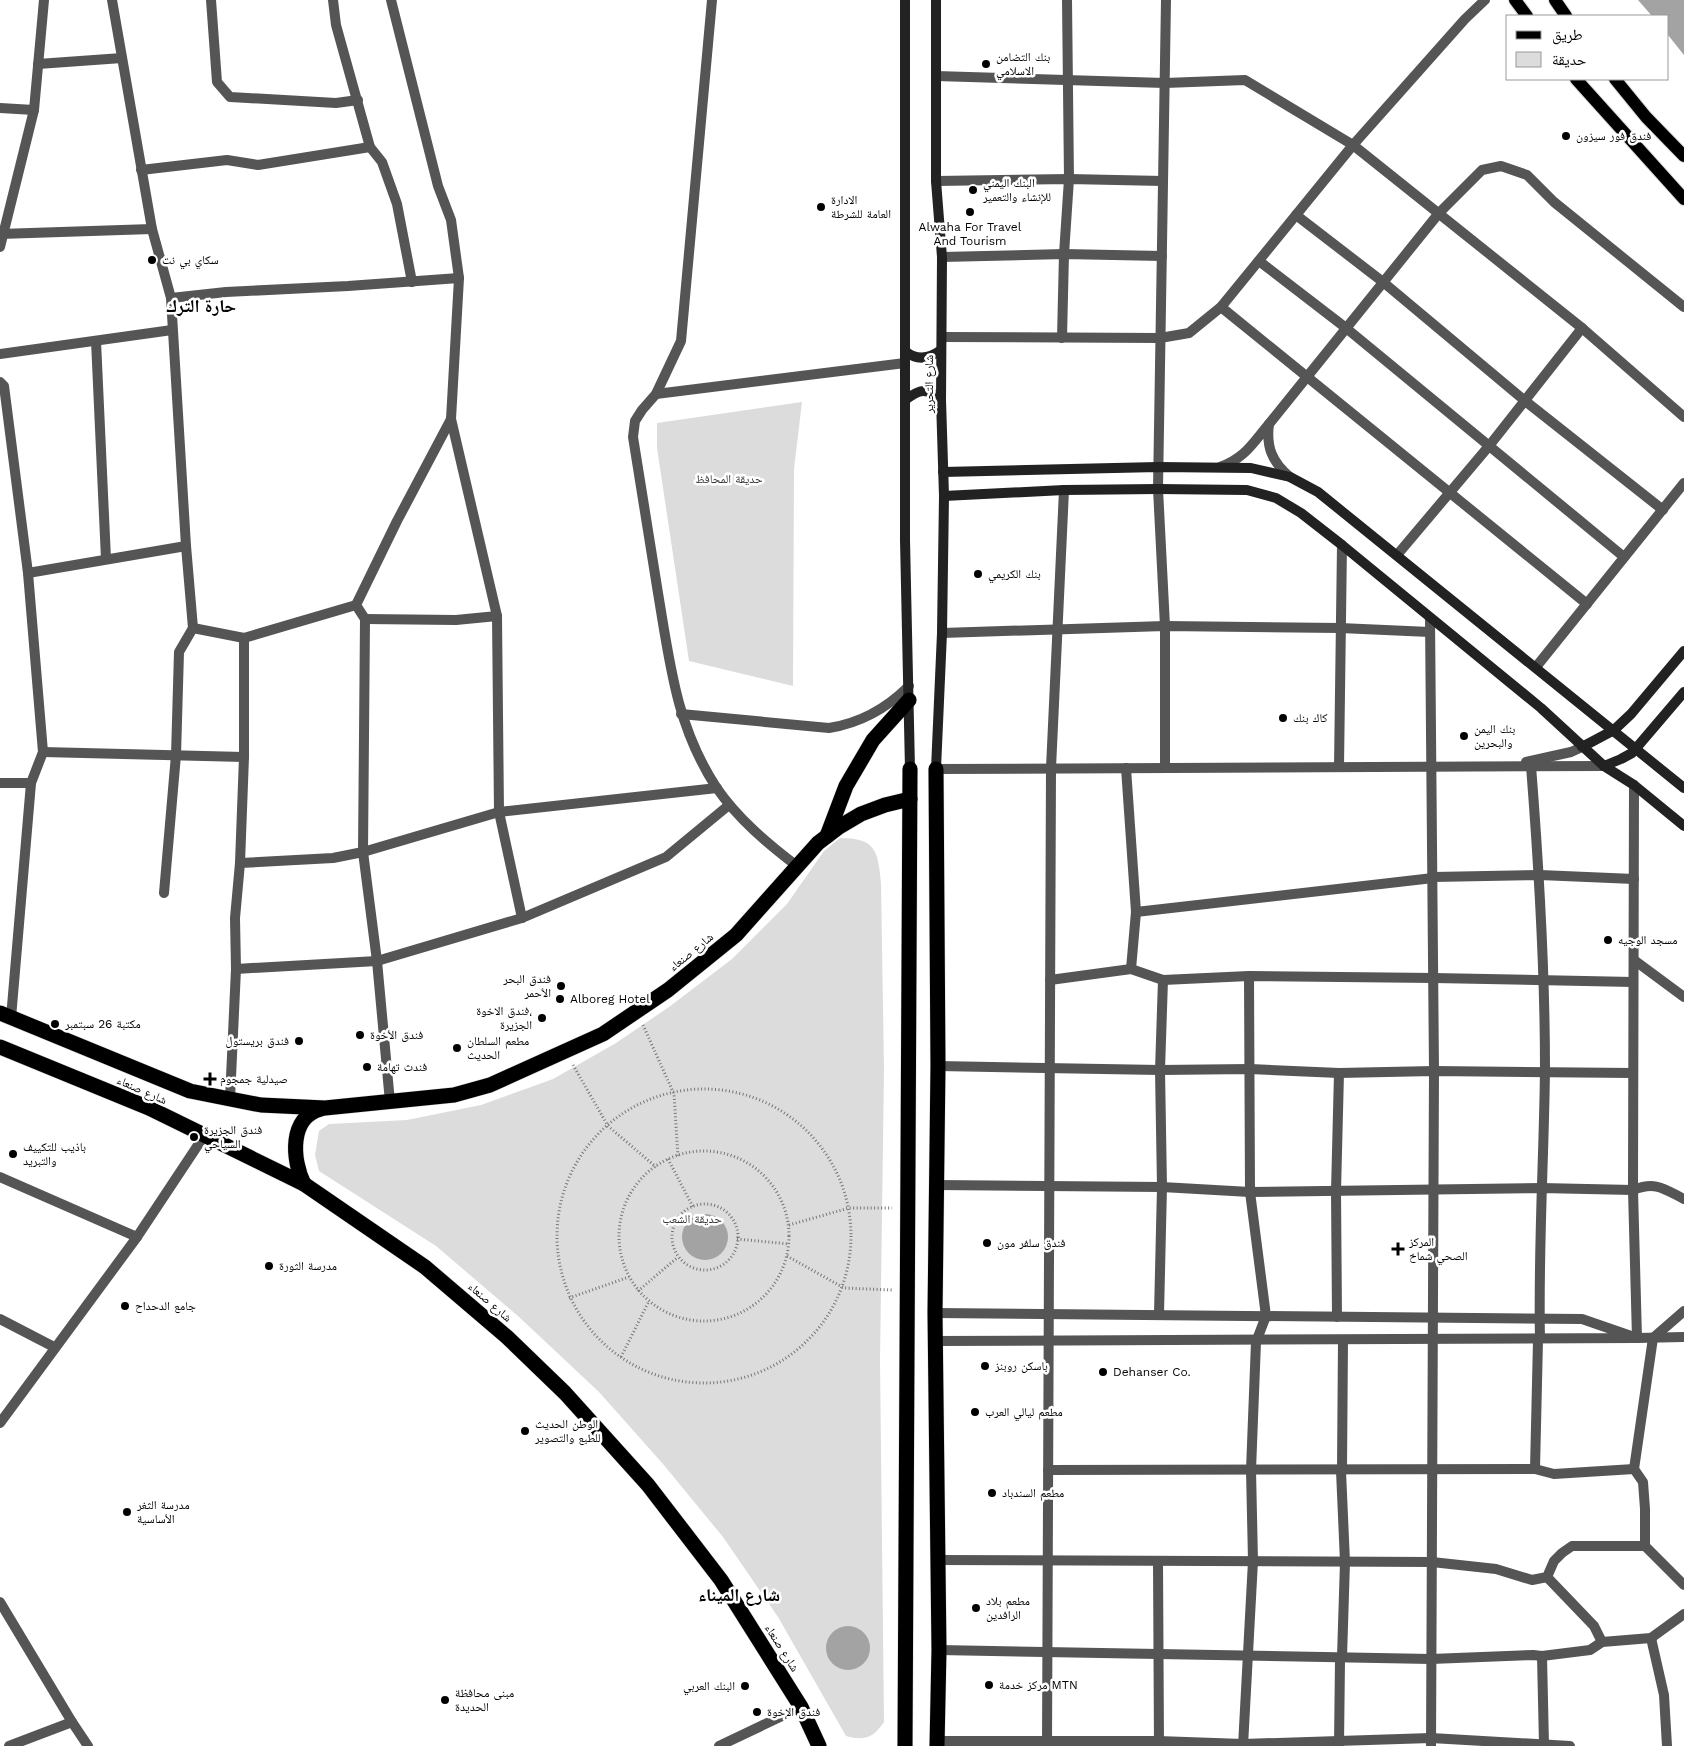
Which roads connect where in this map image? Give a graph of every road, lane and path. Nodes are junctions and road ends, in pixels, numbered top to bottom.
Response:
1 (44, 0) edge
2 (112, 0) edge
3 (211, 0) edge
4 (333, 0) edge
5 (391, 0) edge
6 (712, 0) edge
7 (905, 0) edge
8 (936, 0) edge
9 (1067, 0) edge
10 (1166, 0) edge
11 (1485, 0) edge
12 (1515, 0) edge
13 (1555, 0) edge
14 (1525, 15) edge
15 (1565, 15) edge
16 (122, 58) junction
17 (38, 64) junction
18 (936, 76) junction
19 (1068, 80) junction
20 (1577, 80) edge
21 (1616, 80) edge
22 (1165, 83) junction
23 (358, 100) junction
24 (0, 108) edge
25 (34, 110) junction
26 (1353, 145) junction
27 (370, 147) junction
28 (1684, 156) edge
29 (141, 170) junction
30 (1069, 179) junction
31 (936, 181) junction
32 (1163, 181) junction
33 (1684, 200) edge
34 (1439, 213) junction
35 (1296, 215) junction
36 (152, 230) junction
37 (1, 235) edge
38 (0, 247) edge
39 (1064, 254) junction
40 (1162, 256) junction
41 (942, 257) junction
42 (1259, 261) junction
43 (459, 278) junction
44 (412, 282) junction
45 (1383, 282) junction
46 (170, 298) junction
47 (1222, 307) junction
48 (1684, 307) edge
49 (1346, 328) junction
50 (1582, 328) junction
51 (172, 330) junction
52 (942, 337) junction
53 (1062, 338) junction
54 (1160, 338) junction
55 (96, 341) junction
56 (941, 350) junction
57 (905, 351) junction
58 (0, 354) edge
59 (905, 363) junction
60 (1308, 377) junction
61 (0, 382) edge
62 (656, 394) junction
63 (905, 400) junction
64 (941, 400) junction
65 (1524, 400) junction
66 (1684, 417) edge
67 (451, 419) junction
68 (1269, 424) junction
69 (1489, 446) junction
70 (1158, 467) junction
71 (1219, 468) junction
72 (943, 472) junction
73 (1290, 477) junction
74 (1684, 483) edge
75 (1158, 489) junction
76 (1064, 490) junction
77 (1449, 492) junction
78 (944, 496) junction
79 (1662, 510) junction
80 (1342, 545) junction
81 (186, 546) junction
82 (1398, 555) junction
83 (1624, 557) junction
84 (106, 559) junction
85 (28, 572) junction
86 (1587, 604) junction
87 (356, 606) junction
88 (497, 616) junction
89 (1430, 618) junction
90 (365, 619) junction
91 (1164, 626) junction
92 (193, 628) junction
93 (1340, 628) junction
94 (1057, 630) junction
95 (1430, 632) junction
96 (942, 633) junction
97 (244, 638) junction
98 (1684, 651) edge
99 (1536, 668) junction
100 (1684, 692) edge
101 (909, 693) junction
102 (681, 714) junction
103 (1614, 730) junction
104 (1582, 747) junction
105 (1636, 749) junction
106 (43, 752) junction
107 (176, 756) junction
108 (244, 757) junction
109 (1432, 766) junction
110 (1505, 766) junction
111 (1531, 766) junction
112 (1604, 766) junction
113 (1339, 767) junction
114 (1051, 768) junction
115 (1126, 768) junction
116 (1166, 768) junction
117 (910, 769) joint
118 (936, 769) junction
119 (0, 783) edge
120 (31, 783) junction
121 (1634, 785) junction
122 (717, 788) junction
123 (1684, 788) edge
124 (910, 799) junction
125 (729, 805) junction
126 (499, 812) junction
127 (1684, 826) edge
128 (827, 837) junction
129 (363, 852) junction
130 (240, 863) junction
131 (797, 866) junction
132 (1540, 875) junction
133 (1433, 878) junction
134 (1634, 879) junction
135 (164, 893) dead end
136 (1136, 912) junction
137 (522, 918) junction
138 (1634, 960) junction
139 (377, 961) junction
140 (236, 969) junction
141 (1131, 969) junction
142 (1249, 976) junction
143 (1434, 978) junction
144 (1050, 980) junction
145 (1163, 980) junction
146 (1544, 981) junction
147 (1633, 982) junction
148 (1684, 997) edge
149 (637, 1011) junction
150 (6, 1015) edge
151 (1, 1049) edge
152 (565, 1052) junction
153 (938, 1066) junction
154 (1050, 1068) junction
155 (1250, 1069) junction
156 (1160, 1070) junction
157 (1434, 1071) junction
158 (1544, 1071) junction
159 (1339, 1073) junction
160 (1633, 1073) junction
161 (674, 1094) junction
162 (230, 1100) junction
163 (390, 1102) junction
164 (325, 1108) junction
165 (608, 1126) junction
166 (204, 1136) junction
167 (678, 1157) junction
168 (668, 1159) junction
169 (656, 1167) junction
170 (0, 1177) edge
171 (304, 1184) junction
172 (937, 1185) junction
173 (1049, 1186) junction
174 (1162, 1187) junction
175 (1541, 1188) junction
176 (1434, 1189) junction
177 (1633, 1190) junction
178 (1336, 1191) junction
179 (1250, 1192) junction
180 (1684, 1199) edge
181 (693, 1206) junction
182 (849, 1208) junction
183 (908, 1208) junction
184 (789, 1225) junction
185 (137, 1237) junction
186 (737, 1239) junction
187 (789, 1244) junction
188 (787, 1256) junction
189 (678, 1257) junction
190 (629, 1277) junction
191 (844, 1288) junction
192 (638, 1291) junction
193 (907, 1291) junction
194 (569, 1298) junction
195 (649, 1301) junction
196 (1684, 1311) edge
197 (935, 1313) junction
198 (1048, 1314) junction
199 (1159, 1314) junction
200 (1266, 1316) junction
201 (1337, 1317) junction
202 (1539, 1317) junction
203 (1434, 1318) junction
204 (0, 1319) edge
205 (1684, 1336) edge
206 (1637, 1338) junction
207 (1653, 1338) junction
208 (1540, 1339) junction
209 (1257, 1340) junction
210 (1343, 1340) junction
211 (1434, 1340) junction
212 (935, 1341) junction
213 (1048, 1341) junction
214 (54, 1347) junction
215 (621, 1357) junction
216 (0, 1423) edge
217 (1342, 1469) junction
218 (1432, 1469) junction
219 (1535, 1469) junction
220 (1048, 1470) junction
221 (1251, 1470) junction
222 (1634, 1470) junction
223 (1644, 1546) junction
224 (937, 1560) junction
225 (1047, 1560) junction
226 (1158, 1561) junction
227 (1253, 1561) junction
228 (1345, 1562) junction
229 (1432, 1562) junction
230 (1548, 1577) junction
231 (1684, 1585) edge
232 (0, 1602) edge
233 (1684, 1614) edge
234 (1651, 1638) junction
235 (1602, 1642) junction
236 (939, 1650) junction
237 (1047, 1653) junction
238 (1158, 1654) junction
239 (1249, 1656) junction
240 (1542, 1656) junction
241 (1342, 1657) junction
242 (1431, 1659) junction
243 (801, 1707) junction
244 (72, 1722) junction
245 (1431, 1742) edge
246 (1047, 1743) edge
247 (1159, 1743) edge
248 (1339, 1743) edge
249 (937, 1744) edge
250 (1243, 1745) edge
251 (1544, 1745) junction
252 (9, 1746) edge
253 (88, 1746) edge
254 (719, 1746) edge
255 (819, 1746) edge
256 (905, 1746) edge
257 (1570, 1746) edge
258 (1667, 1746) edge

1 - 17 street
2 - 16 street
3 - 23 street
4 - 23 street
5 - 43 street
6 - 62 street
7 - 57 main road, شارع التحرير
8 - 18 main road, شارع التحرير
9 - 19 street
10 - 22 street
11 - 26 street
12 - 14 main road
13 - 15 main road
16 - 17 street
16 - 29 street
17 - 25 street
18 - 19 street
18 - 31 main road, شارع التحرير
19 - 22 street
19 - 30 street
20 - 33 main road
21 - 28 main road
22 - 26 street
22 - 32 street
23 - 27 street
24 - 25 street
25 - 37 street
26 - 34 street
26 - 35 street
27 - 29 street
27 - 44 street
29 - 36 street
30 - 31 street
30 - 32 street
30 - 39 street
31 - 41 main road, شارع التحرير
32 - 40 street
34 - 45 street
34 - 48 street
34 - 50 street
35 - 42 street
35 - 45 street
36 - 37 street
36 - 46 street
37 - 38 street
39 - 40 street
39 - 41 street
39 - 53 street
40 - 54 street
41 - 52 main road, شارع التحرير
42 - 47 street
42 - 49 street
43 - 44 street
43 - 67 street
44 - 46 street
45 - 49 street
45 - 65 street
46 - 51 street
47 - 54 street
47 - 60 street
49 - 60 street
49 - 69 street
50 - 65 street
50 - 66 street
51 - 55 street
51 - 81 street
52 - 53 street
52 - 56 main road, شارع التحرير
53 - 54 street
54 - 70 street
55 - 58 street
55 - 84 street
56 - 57 main road
56 - 64 main road, شارع التحرير
57 - 59 main road, شارع التحرير
59 - 62 street
59 - 63 main road, شارع التحرير
60 - 68 street
60 - 77 street
61 - 85 street
62 - 102 street
63 - 64 main road
63 - 101 main road, شارع التحرير
64 - 72 main road, شارع التحرير
65 - 69 street
65 - 79 street
67 - 87 street
67 - 88 street
68 - 71 street
68 - 73 street
69 - 77 street
69 - 83 street
70 - 71 main road
70 - 72 main road
70 - 75 street
71 - 73 main road
72 - 78 main road, شارع التحرير
73 - 82 main road
74 - 79 street
75 - 76 main road
75 - 80 main road
75 - 91 street
76 - 78 main road
76 - 94 street
77 - 82 street
77 - 86 street
78 - 96 main road, شارع التحرير
79 - 83 street
80 - 89 main road
80 - 93 street
81 - 84 street
81 - 92 street
82 - 99 main road
83 - 86 street
84 - 85 street
85 - 106 street
86 - 99 street
87 - 90 street
87 - 97 street
88 - 90 street
88 - 126 street
89 - 95 street
89 - 104 main road
90 - 129 street
91 - 93 street
91 - 94 street
91 - 116 street
92 - 97 street
92 - 107 street
93 - 95 street
93 - 113 street
94 - 96 street
94 - 114 street
95 - 109 street
96 - 118 main road, شارع التحرير
97 - 108 street
98 - 103 main road
99 - 103 main road
100 - 105 main road
101 - 102 street
101 - 117 main road, شارع التحرير
101 - 128 highway
102 - 122 street
103 - 104 main road
103 - 105 main road
104 - 110 street
104 - 112 main road
105 - 112 main road
105 - 123 main road
106 - 107 street
106 - 120 street
107 - 108 street
107 - 135 street
108 - 130 street
109 - 110 street
109 - 113 street
109 - 133 street
110 - 111 street
111 - 112 street
111 - 132 street
112 - 121 main road
113 - 116 street
114 - 115 street
114 - 118 street
114 - 144 street
115 - 116 street
115 - 136 street
117 - 124 highway
118 - 153 highway
119 - 120 street
120 - 150 street
121 - 127 main road
121 - 134 street
122 - 125 street
122 - 126 street
124 - 128 highway, شارع صنعاء
124 - 183 highway
125 - 131 street
125 - 137 street
126 - 129 street
126 - 137 street
128 - 131 highway, شارع صنعاء
129 - 130 street
129 - 139 street
130 - 140 street
131 - 149 highway, شارع صنعاء
132 - 133 street
132 - 134 street
132 - 146 street
133 - 136 street
133 - 143 street
134 - 138 street
136 - 141 street
137 - 139 street
138 - 147 street
138 - 148 street
139 - 140 street
139 - 163 street
140 - 162 street
141 - 144 street
141 - 145 street
142 - 143 street
142 - 145 street
142 - 155 street
143 - 146 street
143 - 157 street
144 - 154 street
145 - 156 street
146 - 147 street
146 - 158 street
147 - 160 street
149 - 152 highway, شارع صنعاء
149 - 161 path
150 - 162 highway, شارع صنعاء
151 - 166 highway, شارع صنعاء
152 - 163 highway, شارع صنعاء
152 - 165 path
153 - 154 street
153 - 172 highway
154 - 156 street
154 - 173 street
155 - 156 street
155 - 159 street
155 - 179 street
156 - 174 street
157 - 158 street
157 - 159 street
157 - 176 street
158 - 160 street
158 - 175 street
159 - 178 street
160 - 177 street
161 - 165 path
161 - 167 path
161 - 182 path
162 - 164 highway, شارع صنعاء
163 - 164 highway, شارع صنعاء
164 - 171 highway
165 - 169 path
165 - 194 path
166 - 171 highway, شارع صنعاء
166 - 185 street
167 - 168 path
167 - 184 path
168 - 169 path
168 - 181 path
169 - 190 path
170 - 185 street
171 - 243 highway, شارع صنعاء
172 - 173 street
172 - 197 highway
173 - 174 street
173 - 198 street
174 - 179 street
174 - 199 street
175 - 176 street
175 - 177 street
175 - 202 street
176 - 178 street
176 - 203 street
177 - 180 street
177 - 206 street
178 - 179 street
178 - 201 street
179 - 200 street
181 - 186 path
181 - 189 path
182 - 183 path
182 - 184 path
182 - 191 path
183 - 193 highway
184 - 187 path
185 - 214 street
186 - 187 path
186 - 189 path
187 - 188 path
188 - 191 path
188 - 195 path
189 - 192 path
190 - 192 path
190 - 194 path
191 - 193 path
191 - 215 path
192 - 195 path
193 - 256 highway
194 - 215 path
195 - 215 path
196 - 207 street
197 - 198 street
197 - 212 highway
198 - 199 street
198 - 213 street
199 - 200 street
200 - 201 street
200 - 209 street
201 - 203 street
202 - 203 street
202 - 206 street
202 - 208 street
203 - 211 street
204 - 214 street
205 - 207 street
206 - 207 street
206 - 208 street
207 - 222 street
208 - 211 street
208 - 219 street
209 - 210 street
209 - 213 street
209 - 221 street
210 - 211 street
210 - 217 street
211 - 218 street
212 - 213 street
212 - 224 highway
213 - 220 street
214 - 216 street
217 - 218 street
217 - 221 street
217 - 228 street
218 - 219 street
218 - 229 street
219 - 222 street
220 - 221 street
220 - 225 street
221 - 227 street
222 - 223 street
223 - 230 street
223 - 231 street
224 - 225 street
224 - 236 highway
225 - 226 street
225 - 237 street
226 - 227 street
226 - 238 street
227 - 228 street
227 - 239 street
228 - 229 street
228 - 241 street
229 - 230 street
229 - 242 street
230 - 235 street
232 - 244 street
233 - 234 street
234 - 235 street
234 - 258 street
235 - 240 street
236 - 237 street
236 - 249 highway
237 - 238 street
237 - 246 street
238 - 239 street
238 - 247 street
239 - 241 street
239 - 250 street
240 - 242 street
240 - 251 street
241 - 242 street
241 - 248 street
242 - 245 street
243 - 254 street
243 - 255 highway, شارع صنعاء
244 - 252 street
244 - 253 street
245 - 248 street
245 - 251 street
246 - 247 street
246 - 249 street
247 - 250 street
248 - 250 street
251 - 257 street

